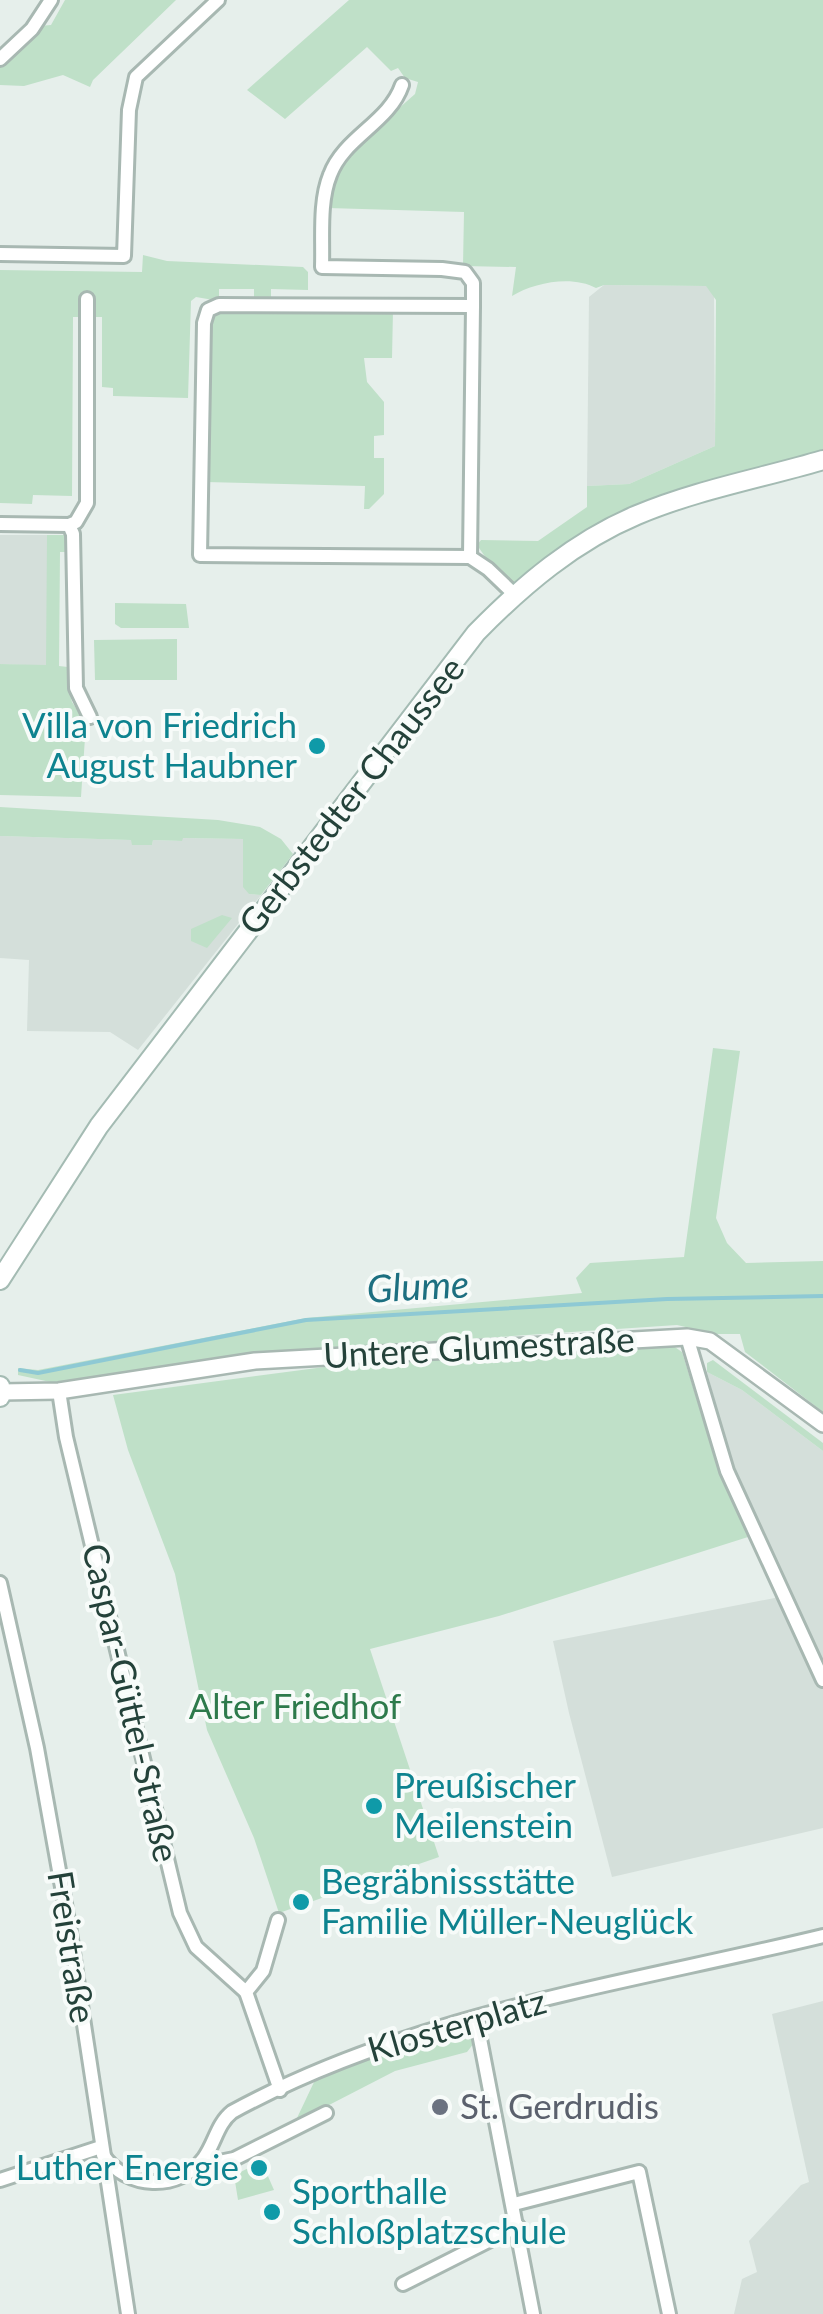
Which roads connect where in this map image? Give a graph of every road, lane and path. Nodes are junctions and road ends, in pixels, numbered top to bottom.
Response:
1 (51, 0) edge
2 (218, 0) edge
3 (0, 59) edge
4 (402, 84) dead end
5 (0, 254) edge
6 (87, 299) dead end
7 (473, 306) junction
8 (823, 460) edge
9 (73, 523) junction
10 (0, 524) edge
11 (470, 557) junction
12 (514, 594) junction
13 (90, 717) dead end
14 (0, 1280) edge
15 (687, 1337) junction
16 (0, 1391) edge
17 (58, 1391) junction
18 (823, 1424) edge
19 (0, 1582) edge
20 (823, 1680) edge
21 (278, 1920) dead end
22 (823, 1936) edge
23 (246, 1992) junction
24 (476, 2018) junction
25 (280, 2090) junction
26 (326, 2113) dead end
27 (102, 2151) junction
28 (195, 2167) junction
29 (0, 2180) edge
30 (514, 2204) junction
31 (518, 2226) junction
32 (403, 2284) dead end
33 (128, 2314) edge
34 (534, 2314) edge
35 (670, 2314) edge

1 - 3 street
2 - 5 street
4 - 7 street
6 - 9 street
7 - 11 street
7 - 11 street
8 - 12 main road, Gerbstedter Chaussee
9 - 10 street
9 - 13 street
11 - 12 street
12 - 14 main road, Gerbstedter Chaussee
15 - 17 street, Untere Glumestraße
15 - 18 street, Untere Glumestraße
15 - 20 street
16 - 17 street, Untere Glumestraße
17 - 23 street, Caspar-Güttel-Straße
19 - 27 street, Freistraße
21 - 23 street
22 - 24 street, Klosterplatz
23 - 25 street
24 - 25 street, Klosterplatz
24 - 30 street
25 - 28 street, Klosterplatz
26 - 28 street
27 - 28 street
27 - 29 street
27 - 33 street, Freistraße
30 - 31 street
30 - 35 street
31 - 32 street
31 - 34 street

